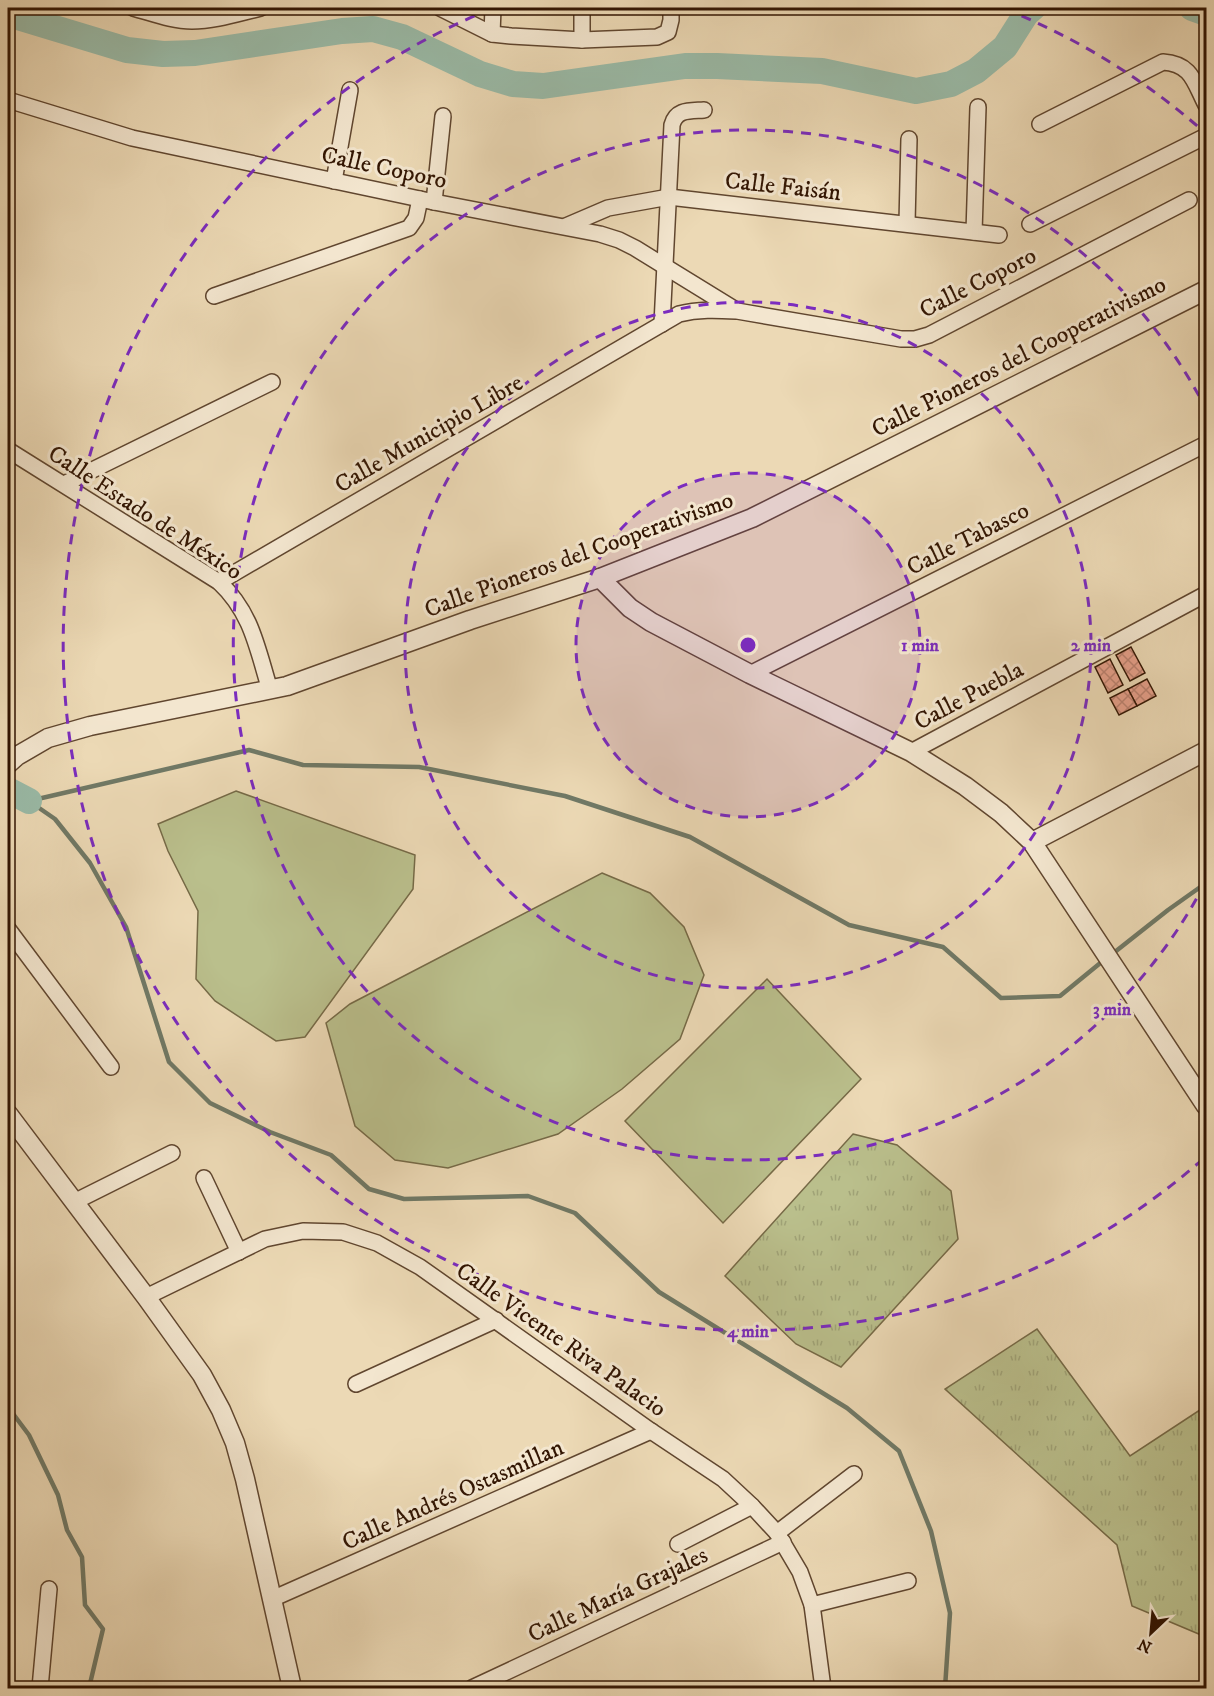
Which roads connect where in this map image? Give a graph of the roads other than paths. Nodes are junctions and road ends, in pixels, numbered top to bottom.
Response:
1 (133, 8) edge
2 (261, 8) edge
3 (440, 8) edge
4 (493, 8) edge
5 (582, 8) edge
6 (671, 8) edge
7 (192, 14) edge
8 (492, 34) junction
9 (582, 40) junction
10 (350, 90) dead end
11 (8, 100) edge
12 (1206, 105) edge
13 (978, 107) dead end
14 (704, 110) dead end
15 (443, 116) dead end
16 (1040, 124) dead end
17 (1206, 136) edge
18 (909, 139) dead end
19 (333, 181) junction
20 (669, 197) junction
21 (1189, 200) dead end
22 (427, 201) junction
23 (907, 224) junction
24 (1030, 224) dead end
25 (566, 226) junction
26 (974, 232) junction
27 (999, 235) dead end
28 (665, 268) junction
29 (1206, 290) edge
30 (214, 296) dead end
31 (737, 311) junction
32 (662, 324) junction
33 (272, 382) dead end
34 (1206, 444) edge
35 (8, 450) edge
36 (64, 484) junction
37 (600, 578) junction
38 (219, 582) junction
39 (1206, 594) edge
40 (750, 674) junction
41 (270, 690) junction
42 (1206, 751) edge
43 (911, 752) junction
44 (8, 764) edge
45 (1032, 842) junction
46 (8, 929) edge
47 (111, 1067) dead end
48 (1206, 1106) edge
49 (8, 1114) edge
50 (172, 1153) dead end
51 (204, 1179) dead end
52 (74, 1202) junction
53 (238, 1252) junction
54 (146, 1297) junction
55 (496, 1320) junction
56 (356, 1384) dead end
57 (651, 1431) junction
58 (854, 1474) dead end
59 (752, 1506) junction
60 (780, 1537) junction
61 (678, 1544) dead end
62 (908, 1581) dead end
63 (49, 1589) dead end
64 (272, 1599) junction
65 (812, 1605) junction
66 (40, 1689) edge
67 (292, 1689) edge
68 (472, 1689) edge
69 (823, 1689) edge

1 - 7 street
2 - 7 street
3 - 8 street
4 - 8 street
5 - 9 street
6 - 9 street
8 - 9 street
10 - 19 street
11 - 19 street, Calle Coporo
12 - 16 street
13 - 26 street
14 - 20 street
15 - 22 street
17 - 24 street
18 - 23 street
19 - 22 street, Calle Coporo
20 - 23 street, Calle Faisán
20 - 25 street, Calle Faisán
20 - 28 street
21 - 31 street, Calle Coporo
22 - 25 street, Calle Coporo
22 - 30 street
23 - 26 street, Calle Faisán
25 - 28 street, Calle Coporo
26 - 27 street, Calle Faisán
28 - 31 street, Calle Coporo
28 - 32 street
29 - 37 street, Calle Pioneros del Cooperativismo
31 - 32 street, Calle Coporo
32 - 38 street, Calle Municipio Libre
33 - 36 street
34 - 40 street, Calle Tabasco
35 - 36 street, Calle Estado de México
36 - 38 street, Calle Estado de México
37 - 40 street
37 - 41 street, Calle Pioneros del Cooperativismo
38 - 41 street, Calle Estado de México
39 - 43 street, Calle Puebla
40 - 43 street
41 - 44 street, Calle Pioneros del Cooperativismo
42 - 45 street
43 - 45 street
45 - 48 street
46 - 47 street
49 - 52 street
50 - 52 street
51 - 53 street
52 - 54 street
53 - 54 street, Calle Vicente Riva Palacio
53 - 55 street, Calle Vicente Riva Palacio
54 - 64 street
55 - 56 street
55 - 57 street, Calle Vicente Riva Palacio
57 - 59 street, Calle Vicente Riva Palacio
57 - 64 street, Calle Andrés Ostasmillan
58 - 60 street, Calle María Grajales
59 - 60 street, Calle Vicente Riva Palacio
59 - 61 street
60 - 65 street, Calle Vicente Riva Palacio
60 - 68 street, Calle María Grajales
62 - 65 street
63 - 66 street
64 - 67 street
65 - 69 street, Calle Vicente Riva Palacio

